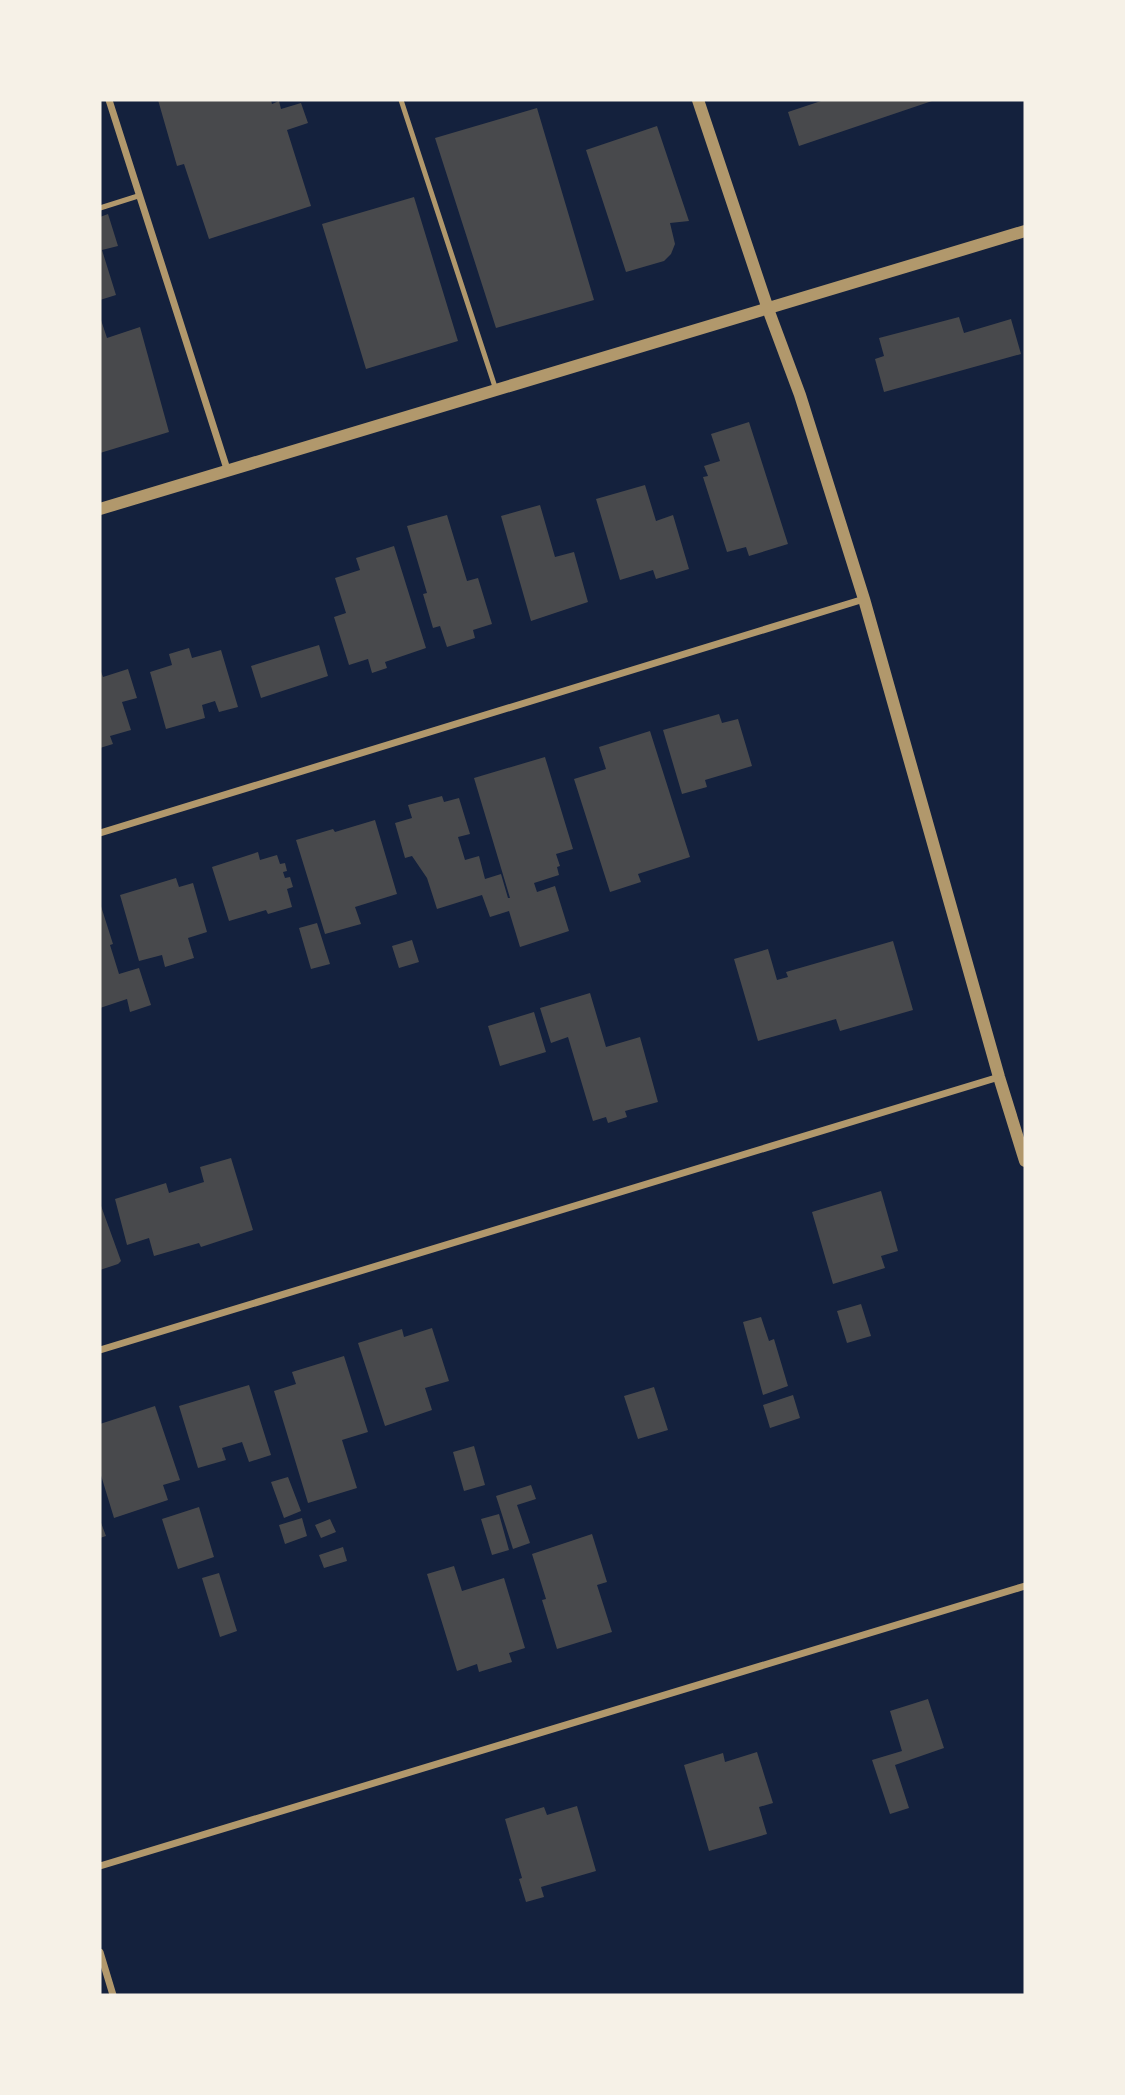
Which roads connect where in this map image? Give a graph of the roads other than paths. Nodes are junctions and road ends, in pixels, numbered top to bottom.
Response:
1 (109, 100) edge
2 (401, 100) edge
3 (698, 100) edge
4 (138, 196) junction
5 (100, 208) edge
6 (1025, 231) edge
7 (768, 309) junction
8 (497, 391) junction
9 (227, 469) junction
10 (100, 509) edge
11 (864, 600) junction
12 (100, 833) edge
13 (999, 1077) junction
14 (1025, 1161) edge
15 (100, 1350) edge
16 (1025, 1586) edge
17 (100, 1866) edge
18 (100, 1952) edge
19 (113, 1995) edge

1 - 4 street
2 - 8 lane
3 - 7 street
4 - 5 lane
4 - 9 street
6 - 7 street
7 - 8 street
7 - 11 street
8 - 9 street
9 - 10 street
11 - 12 street
11 - 13 street
13 - 14 street
13 - 15 street
16 - 17 street
18 - 19 street

